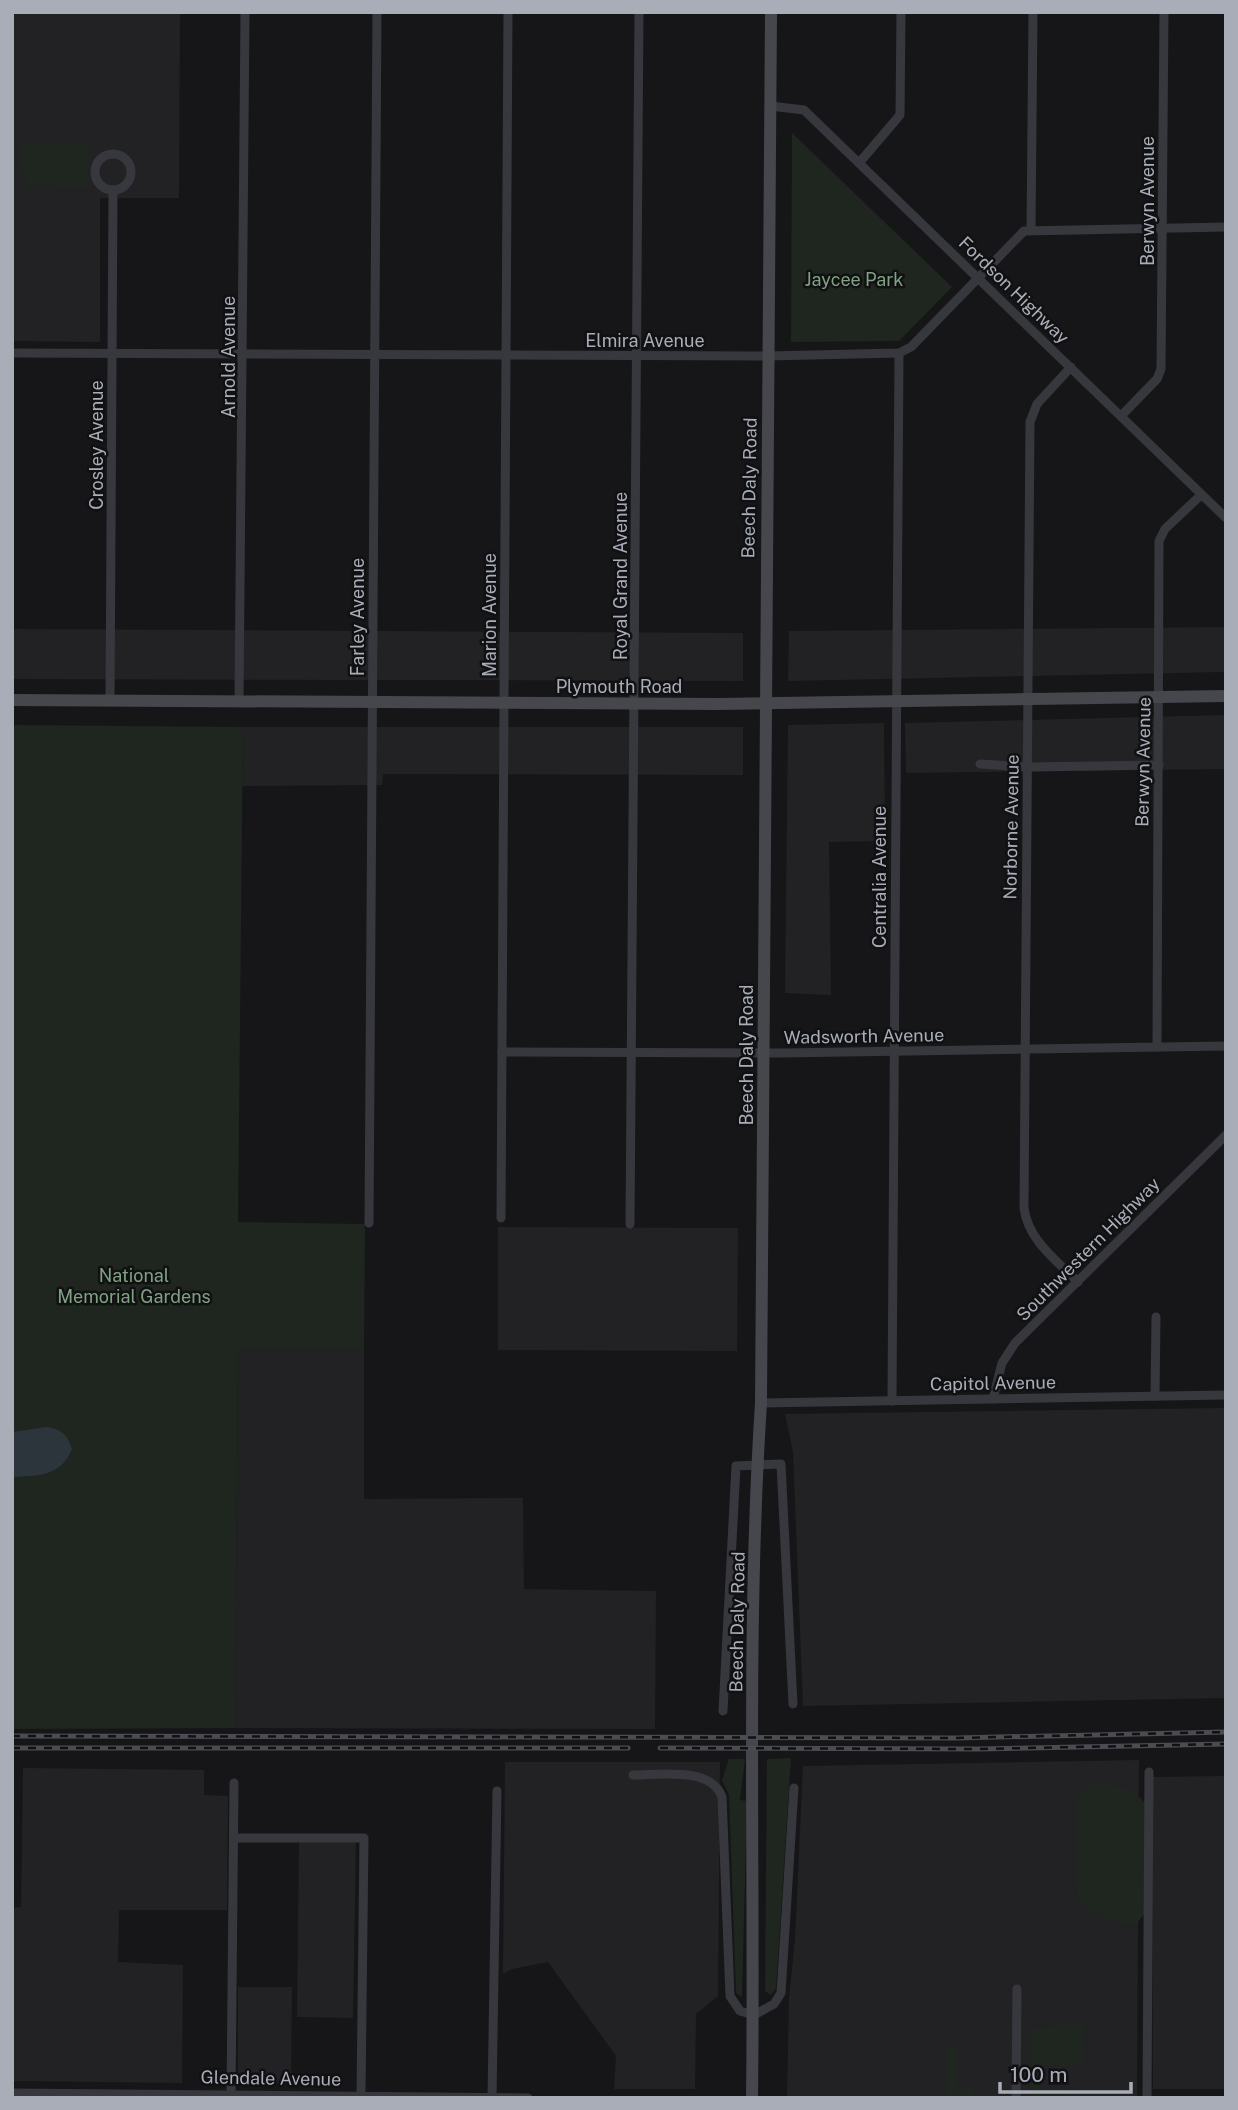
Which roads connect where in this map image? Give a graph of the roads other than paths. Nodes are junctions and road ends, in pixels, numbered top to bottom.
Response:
1 (246, 12) edge
2 (377, 12) edge
3 (508, 12) edge
4 (639, 12) edge
5 (771, 12) edge
6 (901, 12) edge
7 (1033, 12) edge
8 (1164, 12) edge
9 (770, 106) junction
10 (859, 163) junction
11 (113, 190) junction
12 (1163, 227) junction
13 (1226, 227) edge
14 (1031, 230) junction
15 (978, 278) junction
16 (12, 353) edge
17 (112, 353) junction
18 (899, 353) junction
19 (375, 354) junction
20 (243, 355) junction
21 (637, 355) junction
22 (506, 356) junction
23 (768, 356) junction
24 (1071, 368) junction
25 (1121, 416) junction
26 (1201, 495) junction
27 (1226, 518) edge
28 (1226, 696) edge
29 (1159, 697) junction
30 (1028, 699) junction
31 (12, 700) edge
32 (110, 701) junction
33 (239, 702) junction
34 (897, 702) junction
35 (373, 703) junction
36 (504, 703) junction
37 (635, 704) junction
38 (765, 704) junction
39 (980, 764) dead end
40 (1158, 765) junction
41 (1028, 767) junction
42 (1226, 1046) edge
43 (1157, 1047) junction
44 (1025, 1049) junction
45 (502, 1052) junction
46 (895, 1052) junction
47 (764, 1053) junction
48 (632, 1054) junction
49 (1226, 1135) edge
50 (501, 1218) dead end
51 (369, 1223) dead end
52 (630, 1224) dead end
53 (1078, 1282) junction
54 (1156, 1317) dead end
55 (1226, 1395) edge
56 (1155, 1396) junction
57 (993, 1399) junction
58 (892, 1401) junction
59 (761, 1403) junction
60 (757, 1464) junction
61 (793, 1704) dead end
62 (723, 1711) dead end
63 (1149, 1773) dead end
64 (634, 1775) dead end
65 (234, 1783) dead end
66 (794, 1788) dead end
67 (497, 1791) dead end
68 (234, 1838) junction
69 (1017, 1989) dead end
70 (754, 2015) junction
71 (12, 2093) edge
72 (107, 2095) edge
73 (231, 2095) edge
74 (361, 2095) junction
75 (492, 2097) edge
76 (528, 2098) edge
77 (752, 2098) edge
78 (1016, 2098) edge
79 (1147, 2098) edge

1 - 20 street, Arnold Avenue
2 - 19 street, Farley Avenue
3 - 22 street, Marion Avenue
4 - 21 street, Royal Grand Avenue
5 - 9 main road, Beech Daly Road
6 - 10 street
7 - 14 street
8 - 12 street, Berwyn Avenue
9 - 10 street, Fordson Highway
9 - 23 main road, Beech Daly Road
10 - 15 street, Fordson Highway
11 - 11 street
11 - 17 street, Crosley Avenue
12 - 13 street
12 - 14 street
12 - 25 street, Berwyn Avenue
14 - 15 street
15 - 18 street
15 - 24 street, Fordson Highway
16 - 17 street, Elmira Avenue
17 - 20 street, Elmira Avenue
17 - 32 street, Crosley Avenue
18 - 23 street, Elmira Avenue
18 - 34 street, Centralia Avenue
19 - 20 street, Elmira Avenue
19 - 22 street, Elmira Avenue
19 - 35 street, Farley Avenue
20 - 33 street, Arnold Avenue
21 - 22 street, Elmira Avenue
21 - 23 street, Elmira Avenue
21 - 37 street, Royal Grand Avenue
22 - 36 street, Marion Avenue
23 - 38 main road, Beech Daly Road
24 - 25 street, Fordson Highway
24 - 30 street, Norborne Avenue
25 - 26 street, Fordson Highway
26 - 27 street, Fordson Highway
26 - 29 street, Berwyn Avenue
28 - 29 main road, Plymouth Road
29 - 30 main road, Plymouth Road
29 - 40 street, Berwyn Avenue
30 - 34 main road, Plymouth Road
30 - 41 street, Norborne Avenue
31 - 32 main road, Plymouth Road
32 - 33 main road, Plymouth Road
33 - 35 main road, Plymouth Road
34 - 38 main road, Plymouth Road
34 - 46 street, Centralia Avenue
35 - 36 main road, Plymouth Road
35 - 51 street, Farley Avenue
36 - 37 main road, Plymouth Road
36 - 45 street, Marion Avenue
37 - 38 main road, Plymouth Road
37 - 48 street, Royal Grand Avenue
38 - 47 main road, Beech Daly Road
39 - 41 street
40 - 41 street
40 - 43 street, Berwyn Avenue
41 - 44 street, Norborne Avenue
42 - 43 street, Wadsworth Avenue
43 - 44 street, Wadsworth Avenue
44 - 46 street, Wadsworth Avenue
44 - 53 street, Norborne Avenue
45 - 48 street, Wadsworth Avenue
45 - 50 street, Marion Avenue
46 - 47 street, Wadsworth Avenue
46 - 58 street, Centralia Avenue
47 - 48 street, Wadsworth Avenue
47 - 59 main road, Beech Daly Road
48 - 52 street, Royal Grand Avenue
49 - 53 street, Southwestern Highway
53 - 57 street, Southwestern Highway
54 - 56 street
55 - 56 street, Capitol Avenue
56 - 57 street, Capitol Avenue
57 - 58 street, Capitol Avenue
58 - 59 street, Capitol Avenue
59 - 60 main road, Beech Daly Road
60 - 61 street
60 - 62 street
60 - 70 main road, Beech Daly Road
63 - 79 street
64 - 70 street
65 - 68 street
66 - 70 street
67 - 75 street
68 - 73 street
68 - 74 street
69 - 78 street
70 - 77 main road, Beech Daly Road
71 - 72 street, Glendale Avenue
72 - 73 street, Glendale Avenue
73 - 74 street, Glendale Avenue
74 - 75 street, Glendale Avenue
75 - 76 street, Glendale Avenue

